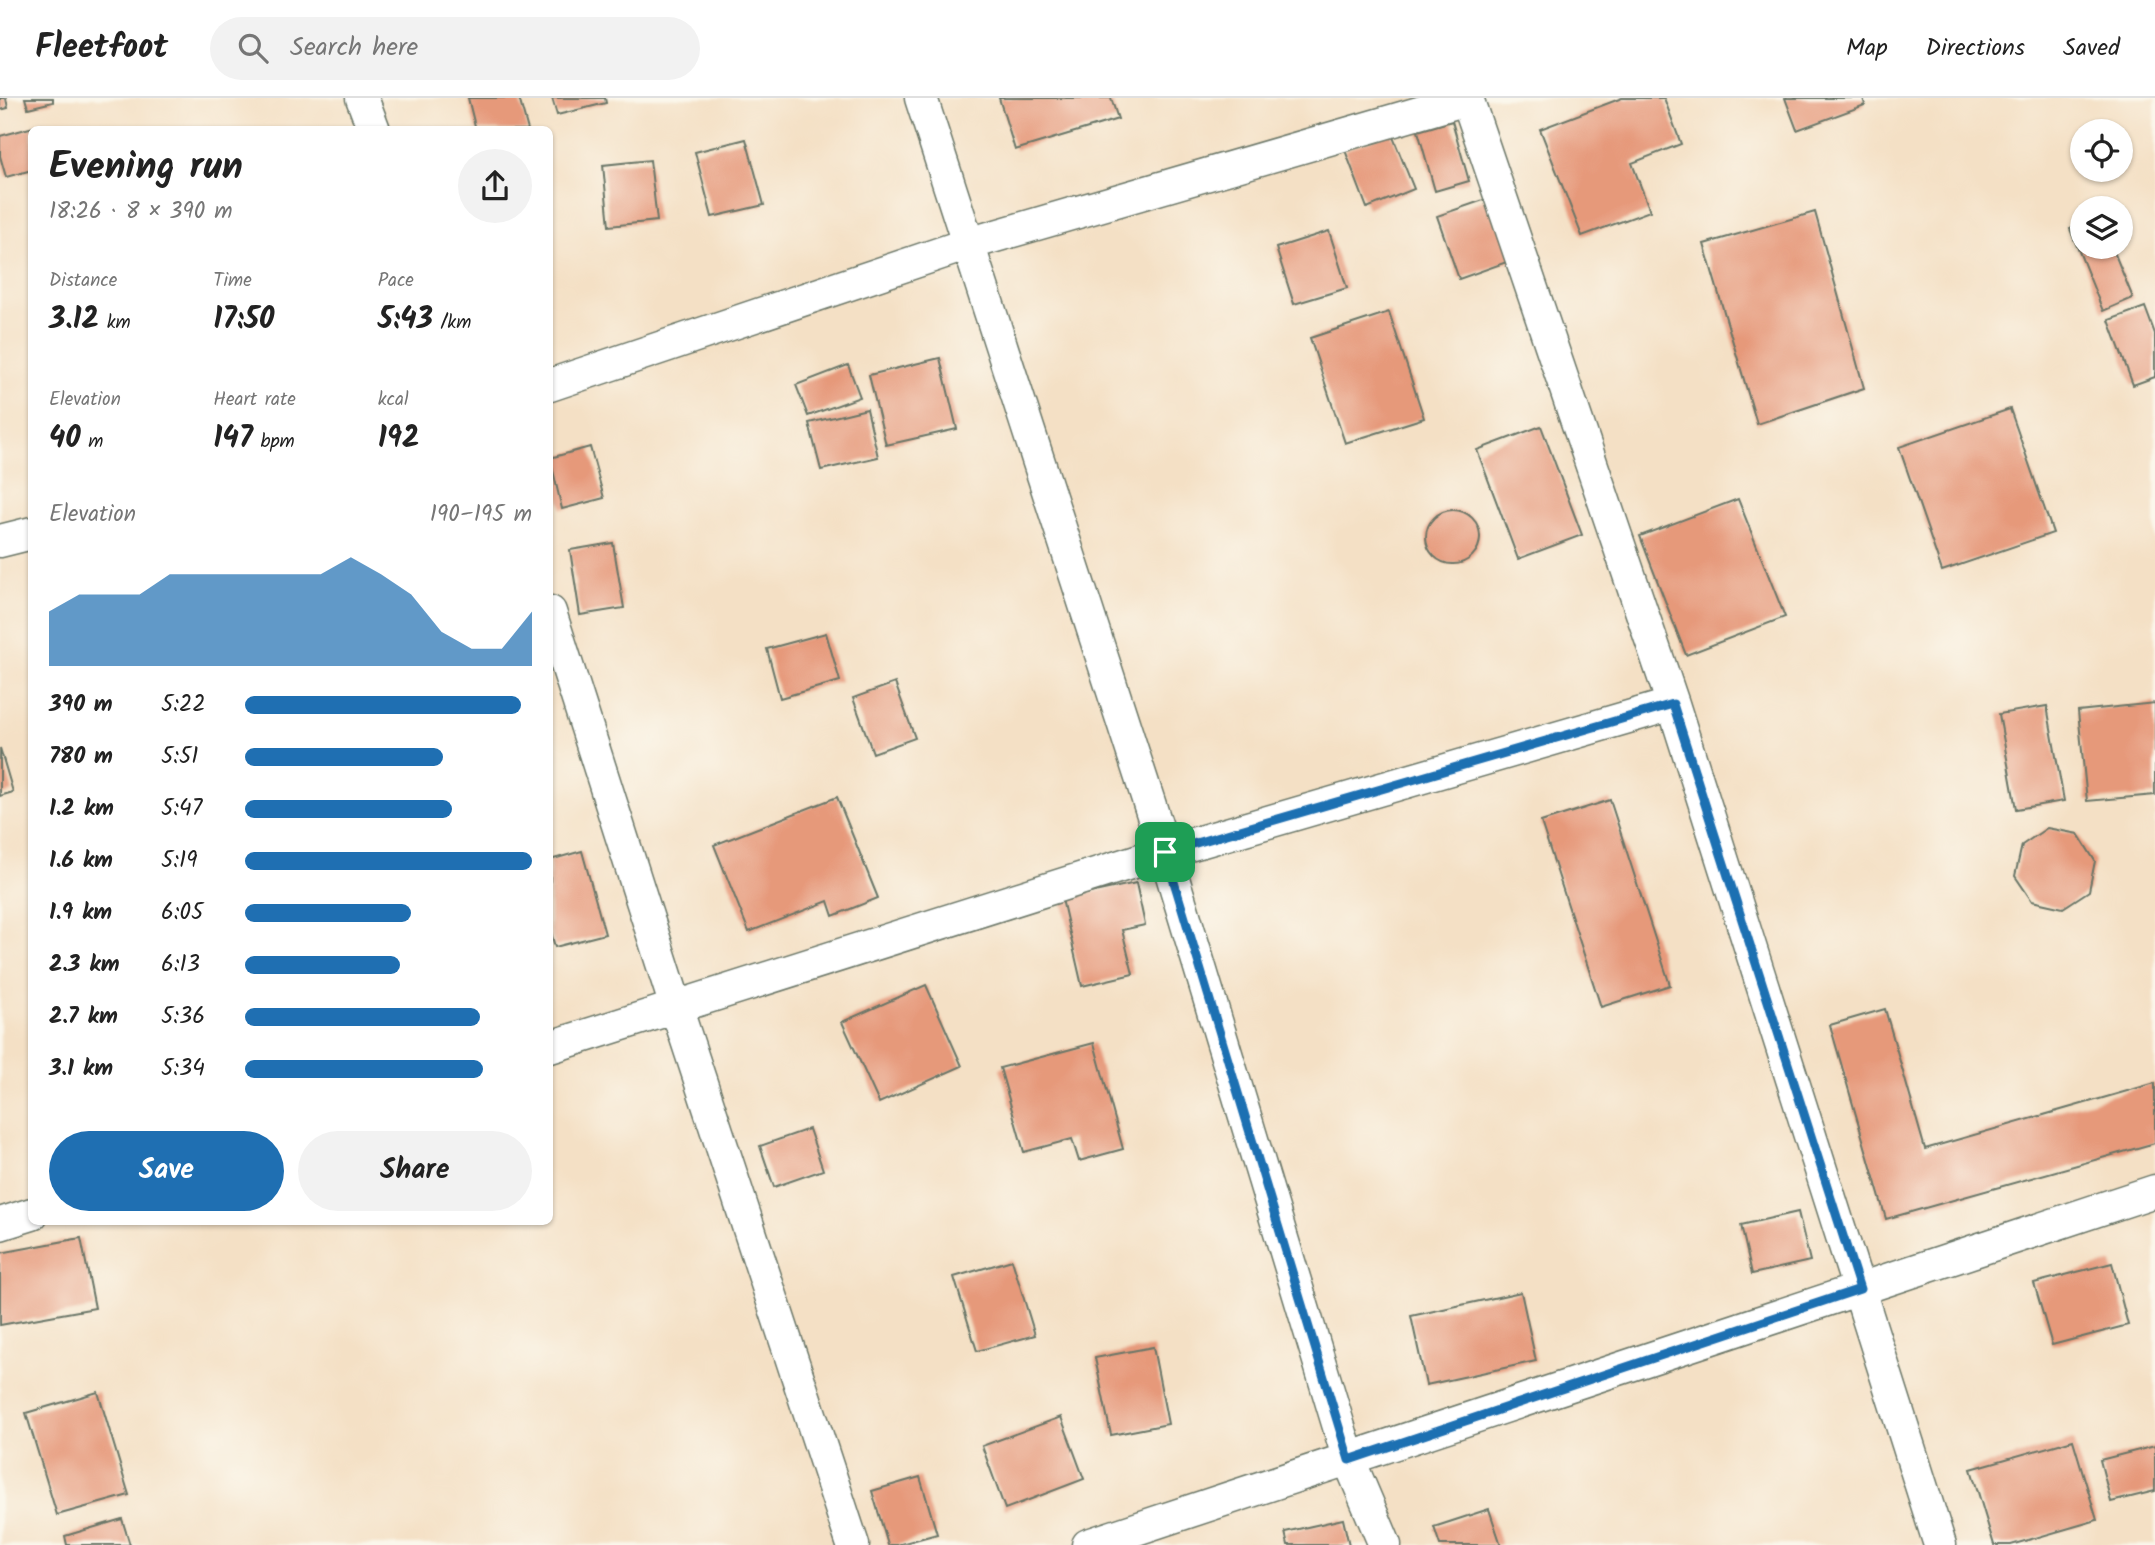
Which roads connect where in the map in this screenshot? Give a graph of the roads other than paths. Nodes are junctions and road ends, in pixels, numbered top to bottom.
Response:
1 (362, 98) edge
2 (921, 98) edge
3 (1467, 98) edge
4 (372, 126) edge
5 (968, 244) junction
6 (553, 384) edge
7 (28, 534) edge
8 (0, 541) edge
9 (553, 621) edge
10 (1673, 704) junction
11 (1165, 852) junction
12 (676, 1007) junction
13 (553, 1046) edge
14 (2155, 1191) edge
15 (28, 1215) edge
16 (0, 1224) edge
17 (1860, 1289) junction
18 (1349, 1460) junction
19 (853, 1545) edge
20 (1088, 1545) edge
21 (1385, 1545) edge
22 (1940, 1545) edge

1 - 4 street
2 - 5 street
3 - 5 street
3 - 10 street
5 - 6 street
5 - 11 street
7 - 8 street
9 - 12 street
10 - 11 street
10 - 17 street
11 - 12 street
11 - 18 street
12 - 13 street
12 - 19 street
14 - 17 street
15 - 16 street
17 - 18 street
17 - 22 street
18 - 20 street
18 - 21 street

